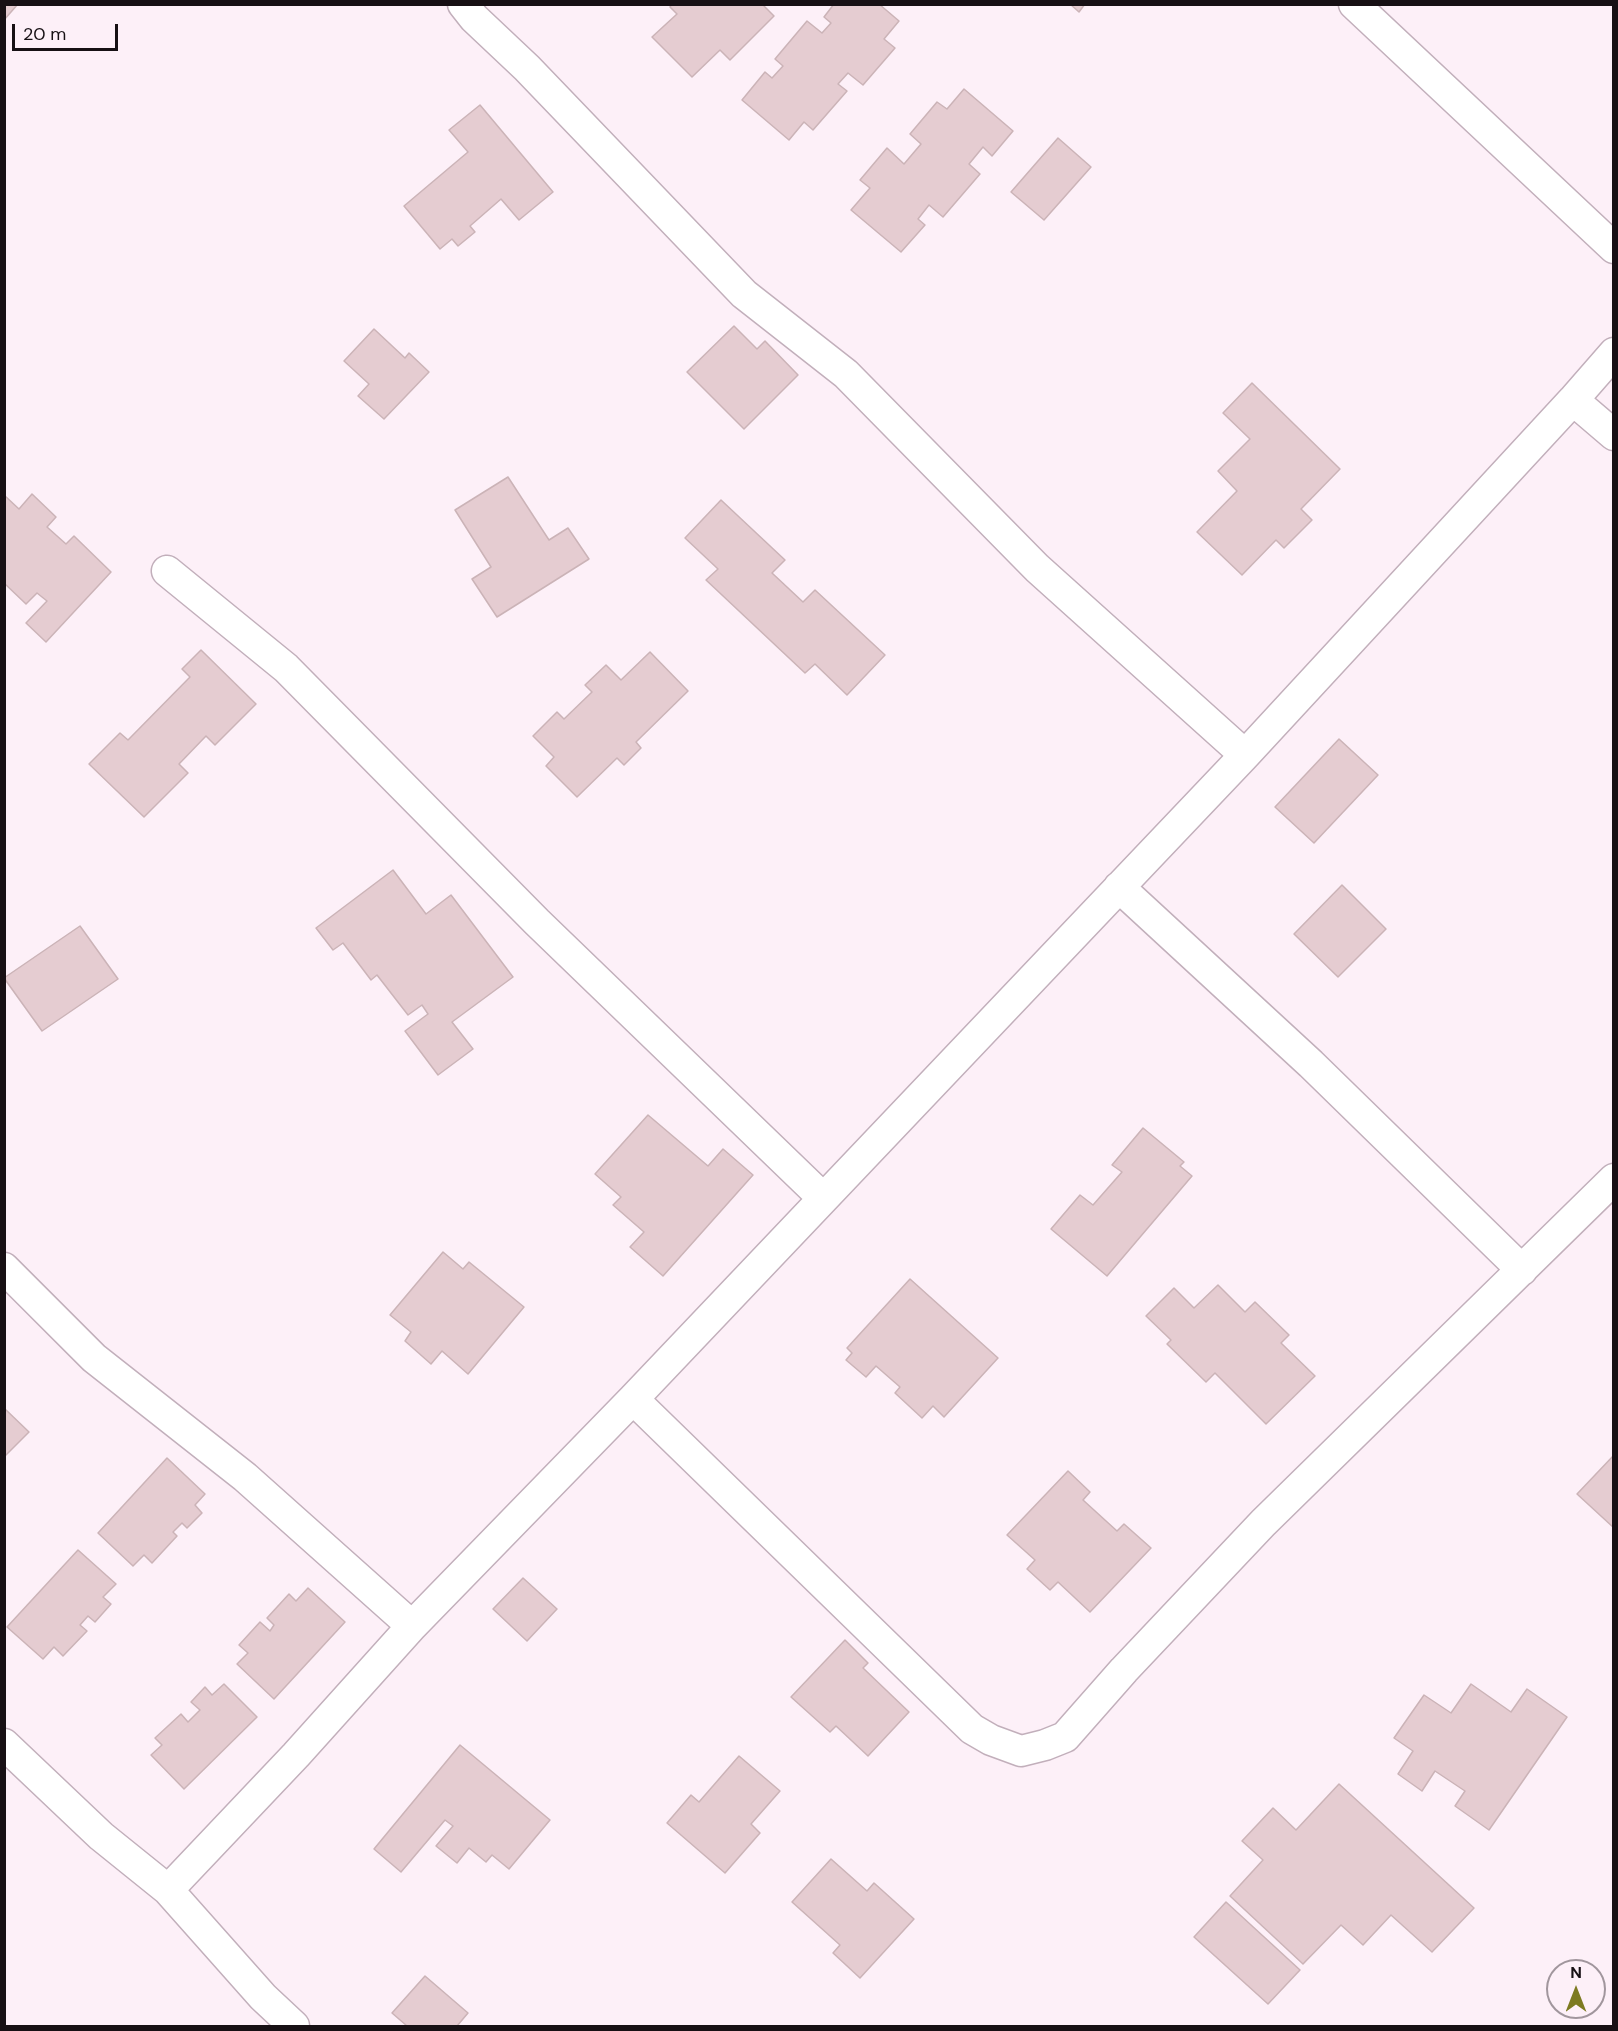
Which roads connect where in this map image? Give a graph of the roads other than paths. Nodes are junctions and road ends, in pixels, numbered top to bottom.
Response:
1 (463, 4) edge
2 (1354, 4) edge
3 (1614, 248) edge
4 (1614, 353) edge
5 (1573, 400) junction
6 (1614, 435) edge
7 (167, 571) dead end
8 (1245, 755) junction
9 (1119, 887) junction
10 (1614, 1179) edge
11 (823, 1198) junction
12 (4, 1268) edge
13 (1522, 1270) junction
14 (633, 1399) junction
15 (412, 1626) junction
16 (4, 1744) edge
17 (168, 1890) junction
18 (294, 2026) edge

1 - 8 street
2 - 3 street
4 - 5 street
5 - 6 street
5 - 8 street
7 - 11 street
8 - 9 street
9 - 11 street
9 - 13 street
10 - 13 street
11 - 14 street
12 - 15 street
13 - 14 street
14 - 15 street
15 - 17 street
16 - 17 street
17 - 18 street

